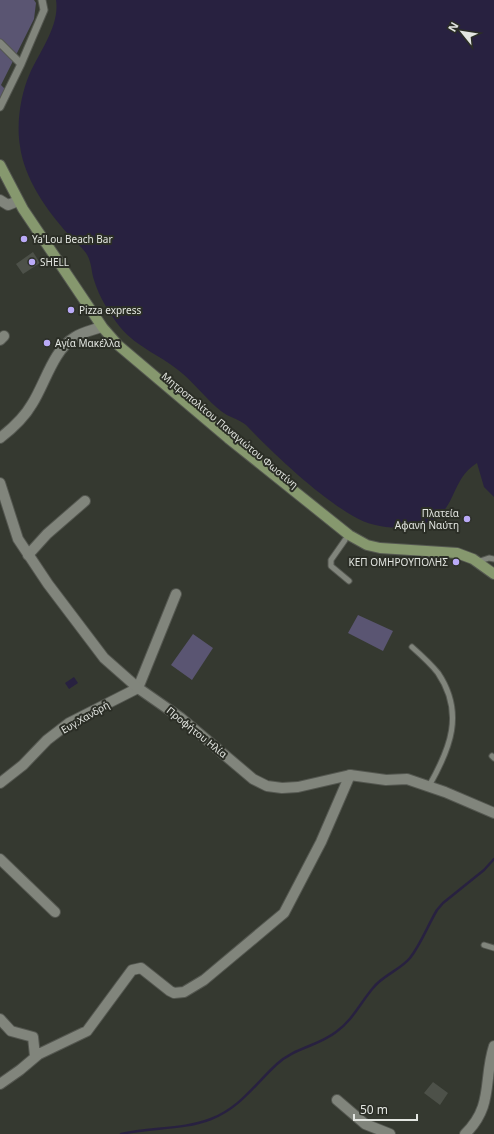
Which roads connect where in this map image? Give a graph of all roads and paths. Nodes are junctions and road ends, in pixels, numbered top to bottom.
1 (42, 0) edge
2 (1, 47) edge
3 (21, 64) junction
4 (0, 107) edge
5 (0, 165) edge
6 (0, 182) edge
7 (0, 200) edge
8 (15, 202) junction
9 (98, 328) junction
10 (0, 438) edge
11 (0, 483) edge
12 (85, 501) dead end
13 (345, 540) junction
14 (28, 555) junction
15 (494, 559) edge
16 (477, 562) junction
17 (494, 574) edge
18 (349, 581) dead end
19 (494, 582) edge
20 (176, 594) dead end
21 (412, 646) dead end
22 (138, 688) junction
23 (350, 775) junction
24 (0, 783) edge
25 (429, 786) junction
26 (494, 813) edge
27 (0, 859) edge
28 (55, 912) dead end
29 (484, 945) dead end
30 (494, 948) edge
31 (0, 1019) edge
32 (494, 1046) edge
33 (35, 1056) junction
34 (0, 1084) edge
35 (337, 1100) dead end
36 (390, 1134) edge
37 (464, 1134) edge

1 - 3 street
2 - 3 street
3 - 4 street
5 - 8 main road
6 - 8 main road
7 - 8 street
8 - 9 main road, Μητροπολίτου Παναγιώτου Φωστίνη
9 - 10 street
9 - 13 main road, Μητροπολίτου Παναγιώτου Φωστίνη
9 - 16 main road, Μητροπολίτου Παναγιώτου Φωστίνη
11 - 14 street, Προφήτου Ηλία
12 - 14 street
13 - 18 lane
13 - 19 main road, Μητροπολίτου Παναγιώτου Φωστίνη
14 - 22 street, Προφήτου Ηλία
15 - 16 lane
16 - 17 main road, Μητροπολίτου Παναγιώτου Φωστίνη
20 - 22 street
21 - 25 lane
22 - 23 street, Προφήτου Ηλία
22 - 24 street, Ευγ.Χανδρή
23 - 25 street, Προφήτου Ηλία
23 - 33 street
25 - 26 street, Προφήτου Ηλία
27 - 28 street
29 - 30 lane
31 - 33 street
32 - 37 street
33 - 34 street
35 - 36 street

